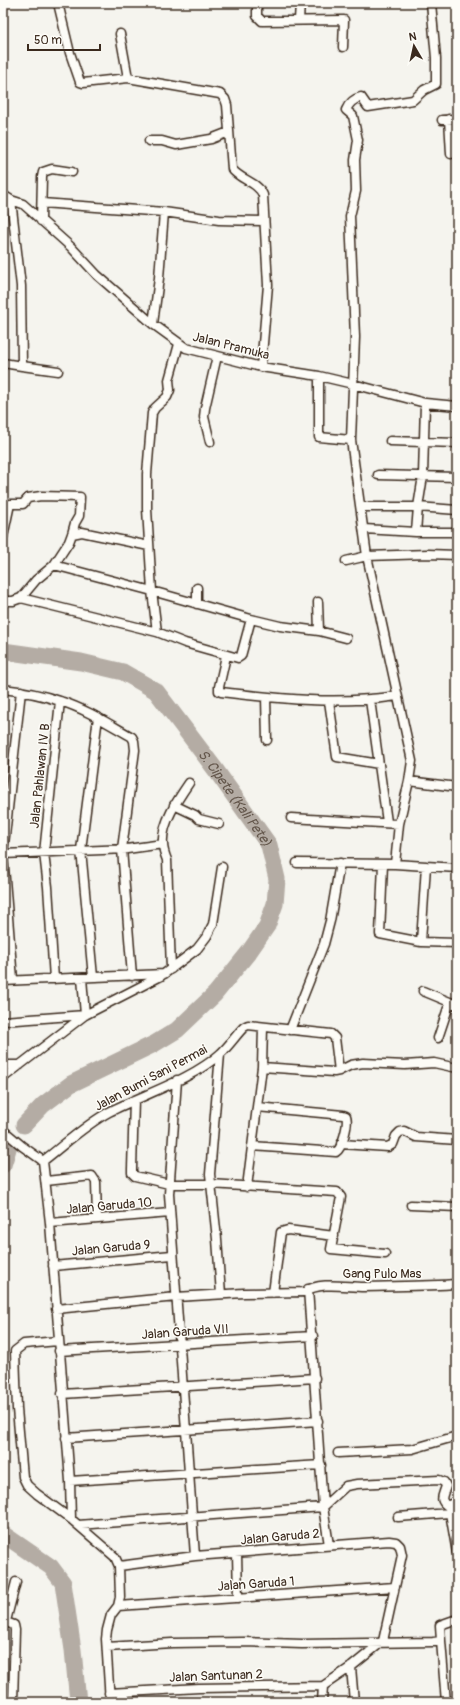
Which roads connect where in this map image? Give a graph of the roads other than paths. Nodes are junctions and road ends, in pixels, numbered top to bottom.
1 (58, 3) edge
2 (257, 3) edge
3 (300, 3) edge
4 (431, 3) edge
5 (299, 20) junction
6 (120, 34) dead end
7 (343, 47) dead end
8 (128, 78) junction
9 (449, 119) edge
10 (229, 132) junction
11 (149, 141) dead end
12 (451, 154) dead end
13 (72, 172) dead end
14 (3, 195) edge
15 (11, 200) junction
16 (42, 203) junction
17 (164, 212) junction
18 (41, 221) junction
19 (264, 221) junction
20 (153, 324) junction
21 (179, 344) junction
22 (217, 356) junction
23 (3, 363) edge
24 (22, 366) junction
25 (261, 367) junction
26 (58, 371) dead end
27 (319, 376) junction
28 (353, 384) junction
29 (425, 403) junction
30 (457, 406) edge
31 (351, 440) junction
32 (390, 441) dead end
33 (210, 442) dead end
34 (423, 442) junction
35 (457, 443) edge
36 (378, 475) dead end
37 (423, 476) junction
38 (457, 477) edge
39 (361, 507) junction
40 (418, 507) junction
41 (457, 510) edge
42 (364, 529) junction
43 (416, 532) junction
44 (452, 532) dead end
45 (72, 534) junction
46 (3, 536) edge
47 (149, 546) junction
48 (457, 555) edge
49 (367, 556) junction
50 (346, 561) dead end
51 (54, 565) junction
52 (197, 588) dead end
53 (152, 591) junction
54 (21, 598) junction
55 (3, 601) edge
56 (318, 602) dead end
57 (197, 604) junction
58 (251, 619) junction
59 (318, 631) junction
60 (157, 632) junction
61 (346, 638) dead end
62 (226, 656) junction
63 (3, 689) edge
64 (21, 691) junction
65 (397, 696) junction
66 (266, 697) junction
67 (370, 700) junction
68 (60, 701) junction
69 (329, 701) junction
70 (98, 717) junction
71 (267, 740) dead end
72 (379, 764) junction
73 (409, 781) junction
74 (189, 783) dead end
75 (457, 788) edge
76 (174, 805) junction
77 (291, 818) dead end
78 (387, 822) junction
79 (219, 824) dead end
80 (399, 824) junction
81 (163, 844) junction
82 (122, 848) junction
83 (81, 850) junction
84 (44, 853) junction
85 (3, 854) edge
86 (297, 863) dead end
87 (340, 863) junction
88 (383, 864) junction
89 (395, 864) junction
90 (426, 866) junction
91 (222, 867) dead end
92 (457, 868) edge
93 (421, 942) junction
94 (457, 943) edge
95 (171, 969) junction
96 (164, 974) junction
97 (132, 976) junction
98 (93, 977) junction
99 (82, 978) junction
100 (54, 979) junction
101 (13, 980) junction
102 (3, 981) edge
103 (423, 991) dead end
104 (453, 1003) edge
105 (85, 1015) junction
106 (3, 1021) edge
107 (263, 1027) junction
108 (290, 1030) junction
109 (438, 1038) dead end
110 (220, 1054) junction
111 (3, 1065) edge
112 (20, 1065) junction
113 (262, 1066) junction
114 (457, 1068) edge
115 (339, 1071) junction
116 (3, 1078) edge
117 (177, 1080) junction
118 (134, 1100) junction
119 (257, 1107) junction
120 (3, 1130) edge
121 (457, 1140) edge
122 (341, 1144) junction
123 (252, 1146) junction
124 (43, 1162) junction
125 (46, 1181) junction
126 (169, 1184) junction
127 (211, 1184) junction
128 (247, 1187) junction
129 (411, 1205) dead end
130 (457, 1207) edge
131 (170, 1213) junction
132 (97, 1219) junction
133 (50, 1223) junction
134 (334, 1236) junction
135 (385, 1254) dead end
136 (172, 1255) junction
137 (53, 1266) junction
138 (457, 1284) edge
139 (308, 1289) junction
140 (273, 1293) junction
141 (221, 1294) junction
142 (176, 1297) junction
143 (56, 1309) junction
144 (313, 1336) junction
145 (58, 1341) junction
146 (179, 1344) junction
147 (59, 1351) junction
148 (315, 1378) junction
149 (182, 1387) junction
150 (62, 1394) junction
151 (318, 1421) junction
152 (186, 1429) junction
153 (457, 1436) edge
154 (66, 1438) junction
155 (338, 1453) dead end
156 (321, 1465) junction
157 (188, 1473) junction
158 (70, 1481) junction
159 (457, 1502) edge
160 (323, 1507) junction
161 (449, 1510) junction
162 (192, 1516) junction
163 (398, 1517) dead end
164 (71, 1519) junction
165 (78, 1525) junction
166 (329, 1545) junction
167 (237, 1553) junction
168 (457, 1553) edge
169 (195, 1556) junction
170 (119, 1566) junction
171 (16, 1582) dead end
172 (395, 1587) junction
173 (238, 1598) junction
174 (118, 1606) junction
175 (457, 1619) edge
176 (4, 1621) edge
177 (384, 1641) junction
178 (441, 1641) junction
179 (107, 1647) junction
180 (351, 1667) junction
181 (323, 1686) junction
182 (109, 1693) junction
183 (13, 1702) edge
184 (110, 1702) edge
185 (322, 1702) edge
186 (354, 1702) edge
187 (446, 1702) edge

1 - 8 street
2 - 5 street
3 - 5 street
4 - 28 street
5 - 7 street
6 - 8 street
8 - 10 street
9 - 12 street
10 - 11 street
10 - 19 street
13 - 16 street
14 - 15 street, Jalan Pramuka
15 - 18 street, Jalan Pramuka
15 - 24 street
16 - 17 street
16 - 18 street
17 - 19 street
17 - 20 street
18 - 20 street, Jalan Pramuka
19 - 25 street
20 - 21 street, Jalan Pramuka
21 - 22 street, Jalan Pramuka
21 - 47 street
22 - 25 street, Jalan Pramuka
22 - 33 street
23 - 24 street
24 - 26 street
25 - 27 street, Jalan Pramuka
27 - 28 street, Jalan Pramuka
27 - 31 street
28 - 29 street, Jalan Pramuka
28 - 31 street
29 - 30 street, Jalan Pramuka
29 - 34 street
31 - 39 street
32 - 34 street
34 - 35 street
34 - 37 street
36 - 37 street
37 - 38 street
37 - 40 street
39 - 40 street
39 - 42 street
40 - 41 street
40 - 43 street
42 - 43 street
42 - 49 street
43 - 44 street
45 - 46 street
45 - 47 street
45 - 51 street
47 - 53 street
48 - 49 street
49 - 50 street
49 - 65 street
51 - 53 street
51 - 54 street
52 - 57 street
53 - 57 street
53 - 60 street
54 - 55 street
54 - 60 street
56 - 59 street
57 - 58 street
58 - 59 street
58 - 62 street
59 - 61 street
60 - 62 street
62 - 66 street
63 - 64 street
64 - 68 street
64 - 85 street
65 - 67 street
65 - 73 street
66 - 69 street
66 - 71 street
67 - 69 street
67 - 72 street
68 - 70 street
68 - 84 street, Jalan Pahlawan IV B
69 - 72 street
70 - 82 street
70 - 83 street
72 - 78 street
73 - 75 street
73 - 80 street
74 - 76 street
76 - 79 street
76 - 81 street
77 - 78 street
78 - 80 street
80 - 89 street
81 - 82 street
81 - 95 street
82 - 83 street
82 - 97 street
83 - 84 street
83 - 98 street
84 - 85 street
84 - 100 street, Jalan Pahlawan IV B
85 - 101 street
86 - 87 street
87 - 88 street
87 - 108 street
88 - 89 street
88 - 93 street
89 - 90 street
90 - 92 street
90 - 93 street
91 - 95 street
93 - 94 street
95 - 96 street
96 - 97 street
96 - 105 street
97 - 98 street
98 - 99 street
99 - 100 street
99 - 105 street
100 - 101 street
101 - 102 street
103 - 104 street
104 - 109 street
105 - 106 street
105 - 112 street
107 - 108 street, Jalan Bumi Sani Permai
107 - 110 street, Jalan Bumi Sani Permai
107 - 113 street
108 - 115 street, Jalan Bumi Sani Permai
110 - 117 street, Jalan Bumi Sani Permai
110 - 127 street
111 - 112 street
112 - 116 street
113 - 115 street
113 - 119 street
114 - 115 street
117 - 118 street, Jalan Bumi Sani Permai
117 - 126 street
118 - 124 street, Jalan Bumi Sani Permai
118 - 126 street
119 - 122 street
119 - 123 street
120 - 124 street
121 - 122 street
122 - 123 street
123 - 128 street
124 - 125 street
125 - 132 street
125 - 133 street
126 - 127 street
126 - 131 street
127 - 128 street
127 - 141 street
128 - 134 street
129 - 130 street
131 - 132 street, Jalan Garuda 10
131 - 136 street
132 - 133 street, Jalan Garuda 10
133 - 137 street
134 - 135 street
134 - 140 street
136 - 137 street, Jalan Garuda 9
136 - 142 street
137 - 143 street
138 - 139 street, Gang Pulo Mas
139 - 140 street, Gang Pulo Mas
139 - 144 street
140 - 141 street, Gang Pulo Mas
141 - 142 street, Gang Pulo Mas
142 - 143 street, Gang Pulo Mas
142 - 146 street
143 - 145 street
144 - 146 street, Jalan Garuda VII
144 - 148 street
145 - 147 street
145 - 164 street
146 - 147 street, Jalan Garuda VII
146 - 149 street
147 - 150 street
148 - 149 street
148 - 151 street
149 - 150 street
149 - 152 street
150 - 154 street
151 - 152 street
151 - 156 street
152 - 154 street
152 - 157 street
153 - 155 street
154 - 158 street
156 - 157 street
156 - 160 street
157 - 158 street
157 - 162 street
158 - 164 street
159 - 161 street
160 - 161 street
160 - 162 street
160 - 166 street
161 - 163 street
161 - 168 street
162 - 165 street
162 - 169 street
164 - 165 street
165 - 170 street
166 - 167 street, Jalan Garuda 2
166 - 172 street, Jalan Garuda 2
167 - 169 street, Jalan Garuda 2
167 - 173 street
169 - 170 street, Jalan Garuda 2
170 - 174 street
171 - 176 street
172 - 173 street, Jalan Garuda 1
172 - 177 street
173 - 174 street, Jalan Garuda 1
174 - 179 street
175 - 178 street
176 - 183 street
177 - 178 street
177 - 179 street
177 - 180 street
178 - 187 street
179 - 182 street
180 - 181 street
180 - 186 street
181 - 182 street, Jalan Santunan 2
181 - 185 street
182 - 184 street

